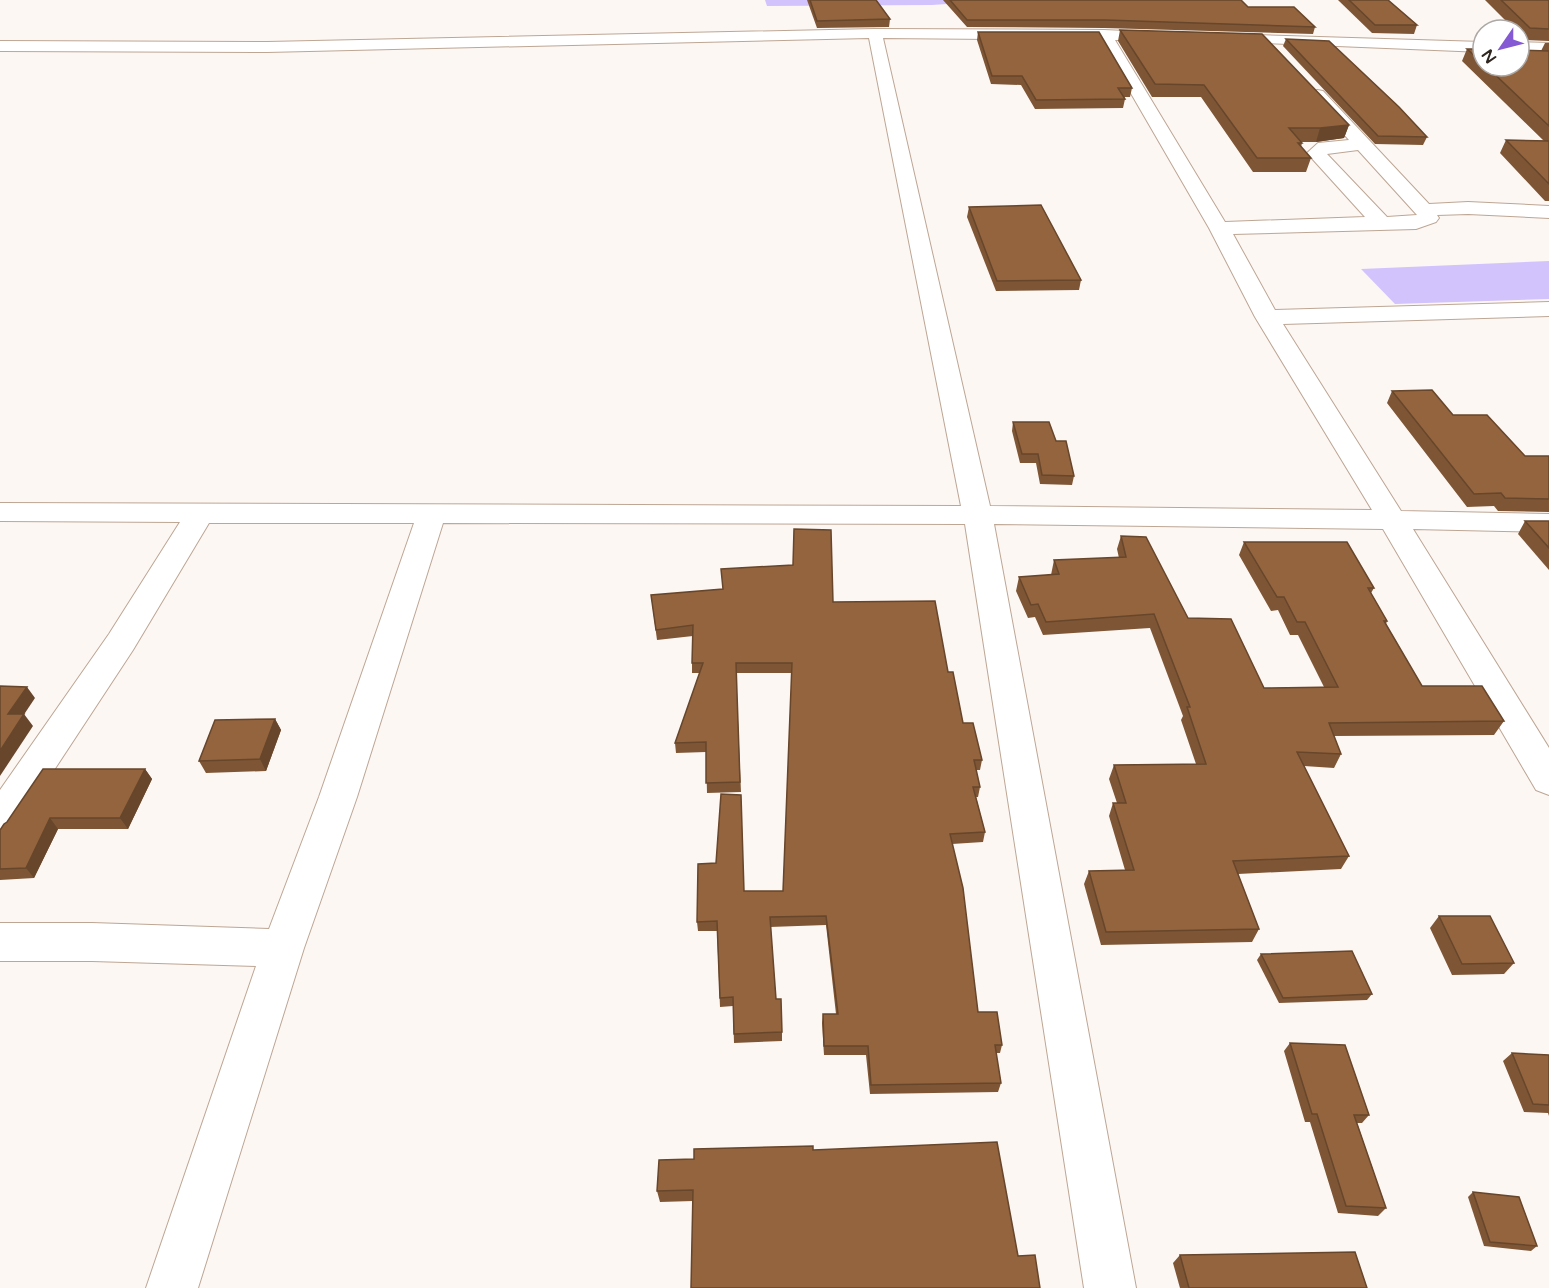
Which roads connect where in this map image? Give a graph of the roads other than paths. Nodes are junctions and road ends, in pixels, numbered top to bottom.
1 (875, 33) junction
2 (1104, 34) junction
3 (1173, 37) edge
4 (1208, 38) edge
5 (1265, 39) junction
6 (0, 46) edge
7 (1471, 46) edge
8 (1531, 48) edge
9 (1549, 48) edge
10 (1281, 57) edge
11 (1306, 83) edge
12 (1363, 144) junction
13 (1424, 210) junction
14 (1549, 212) edge
15 (1381, 223) junction
16 (1219, 228) junction
17 (1549, 309) edge
18 (1267, 317) junction
19 (0, 512) edge
20 (200, 514) junction
21 (431, 514) junction
22 (978, 517) junction
23 (1392, 519) junction
24 (1549, 523) edge
25 (1549, 780) edge
26 (0, 819) edge
27 (0, 942) edge
28 (283, 948) junction
29 (172, 1288) edge
30 (1110, 1288) edge

1 - 2 street
1 - 6 street
1 - 22 street
2 - 3 street
2 - 16 street
4 - 5 street
5 - 7 street
5 - 10 street
8 - 9 street
11 - 12 street
12 - 13 street
12 - 15 street
13 - 14 street
13 - 15 street
15 - 16 street
16 - 18 street
17 - 18 street
18 - 23 street
19 - 20 street
20 - 21 street
20 - 26 street
21 - 22 street
21 - 28 street
22 - 23 street
22 - 30 street
23 - 24 street
23 - 25 street
27 - 28 street
28 - 29 street

